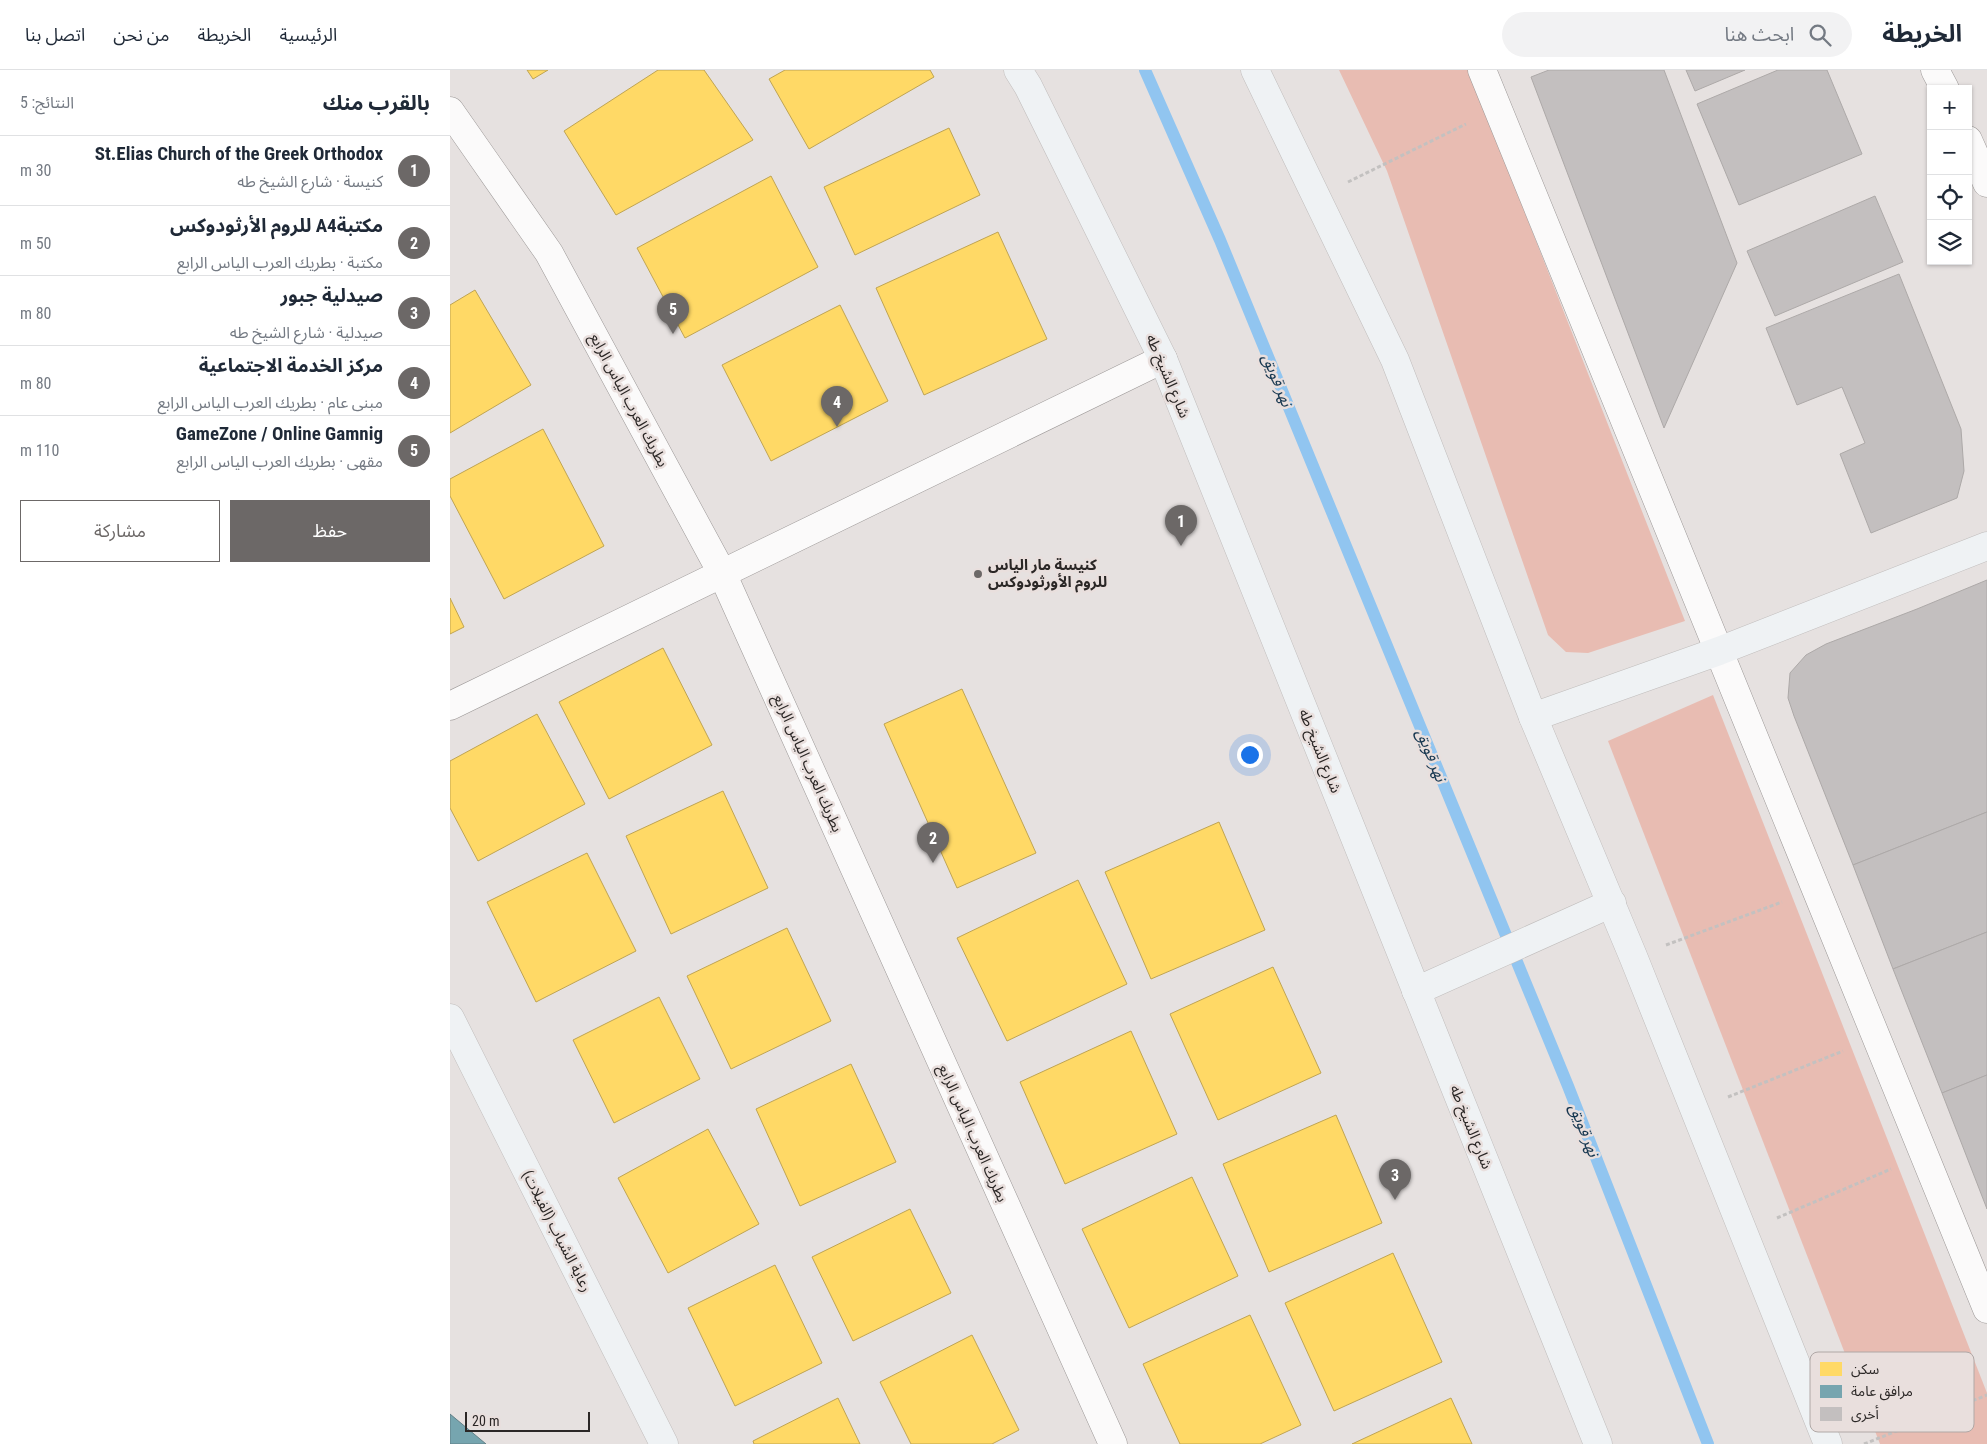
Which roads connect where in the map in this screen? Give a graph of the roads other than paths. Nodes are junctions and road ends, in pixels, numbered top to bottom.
1 (1255, 70) edge
2 (1482, 70) edge
3 (1935, 70) edge
4 (1023, 75) edge
5 (1943, 85) edge
6 (450, 111) edge
7 (1972, 149) edge
8 (1987, 182) edge
9 (1163, 359) junction
10 (1987, 546) edge
11 (722, 573) junction
12 (1719, 651) junction
13 (450, 706) edge
14 (1532, 718) junction
15 (1612, 903) junction
16 (1416, 990) junction
17 (450, 1018) edge
18 (1987, 1309) edge
19 (1810, 1399) edge
20 (1823, 1432) edge
21 (664, 1444) edge
22 (1113, 1444) edge
23 (1598, 1444) edge
24 (1828, 1444) edge

1 - 14 main road
2 - 12 street
3 - 5 street
4 - 9 main road, شارع الشيخ طه
6 - 11 street, بطريك العرب الياس الرابع
7 - 8 street
9 - 11 street
9 - 16 main road, شارع الشيخ طه
10 - 12 main road
11 - 13 street
11 - 22 street, بطريك العرب الياس الرابع
12 - 14 main road
12 - 18 street
14 - 15 main road
15 - 16 main road
15 - 19 main road
16 - 23 main road, شارع الشيخ طه
17 - 21 main road, رعاية الشباب (الفيلات)
20 - 24 main road

